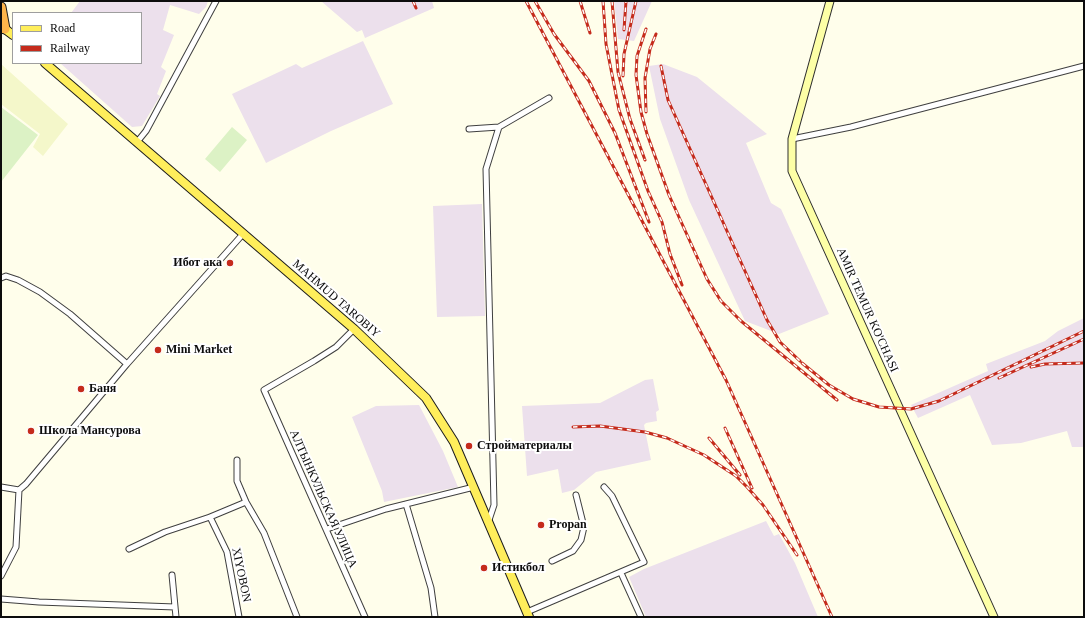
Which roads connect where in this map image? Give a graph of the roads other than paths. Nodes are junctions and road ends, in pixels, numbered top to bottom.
1 (216, 1) edge
2 (830, 1) edge
3 (1, 7) edge
4 (2, 27) edge
5 (12, 35) edge
6 (46, 64) edge
7 (1084, 66) edge
8 (550, 98) dead end
9 (498, 126) junction
10 (469, 129) dead end
11 (792, 139) junction
12 (137, 142) junction
13 (243, 234) junction
14 (1, 278) edge
15 (354, 329) junction
16 (128, 364) junction
17 (237, 460) dead end
18 (1, 487) edge
19 (474, 487) junction
20 (604, 487) dead end
21 (19, 490) junction
22 (576, 495) dead end
23 (246, 502) junction
24 (406, 504) junction
25 (210, 517) junction
26 (489, 520) junction
27 (327, 529) junction
28 (129, 549) dead end
29 (552, 561) dead end
30 (621, 573) junction
31 (172, 575) dead end
32 (1, 576) edge
33 (1, 598) edge
34 (175, 607) junction
35 (528, 614) edge
36 (176, 617) edge
37 (239, 617) edge
38 (297, 617) edge
39 (365, 617) edge
40 (435, 617) edge
41 (641, 617) edge
42 (994, 617) edge

1 - 12 street
2 - 11 street, AMIR TEMUR KO'CHASI
3 - 4 highway
4 - 5 main road
6 - 12 main road, MAHMUD TAROBIY
7 - 11 street
8 - 9 street
9 - 10 street
9 - 26 street
11 - 42 street, AMIR TEMUR KO'CHASI
12 - 13 main road, MAHMUD TAROBIY
13 - 15 main road, MAHMUD TAROBIY
13 - 16 street
14 - 16 street
15 - 19 main road, MAHMUD TAROBIY
15 - 27 street, АЛТЫНКУЛЬСКАЯ УЛИЦА
16 - 21 street
17 - 23 street
18 - 21 street
19 - 24 street
19 - 26 main road, MAHMUD TAROBIY
20 - 30 street
21 - 32 street
22 - 29 street
23 - 25 street
23 - 38 street
24 - 27 street
24 - 40 street
25 - 28 street
25 - 37 street, XIYOBON
26 - 35 main road, MAHMUD TAROBIY
27 - 39 street, АЛТЫНКУЛЬСКАЯ УЛИЦА
30 - 35 street
30 - 41 street
31 - 34 street
33 - 34 street
34 - 36 street

